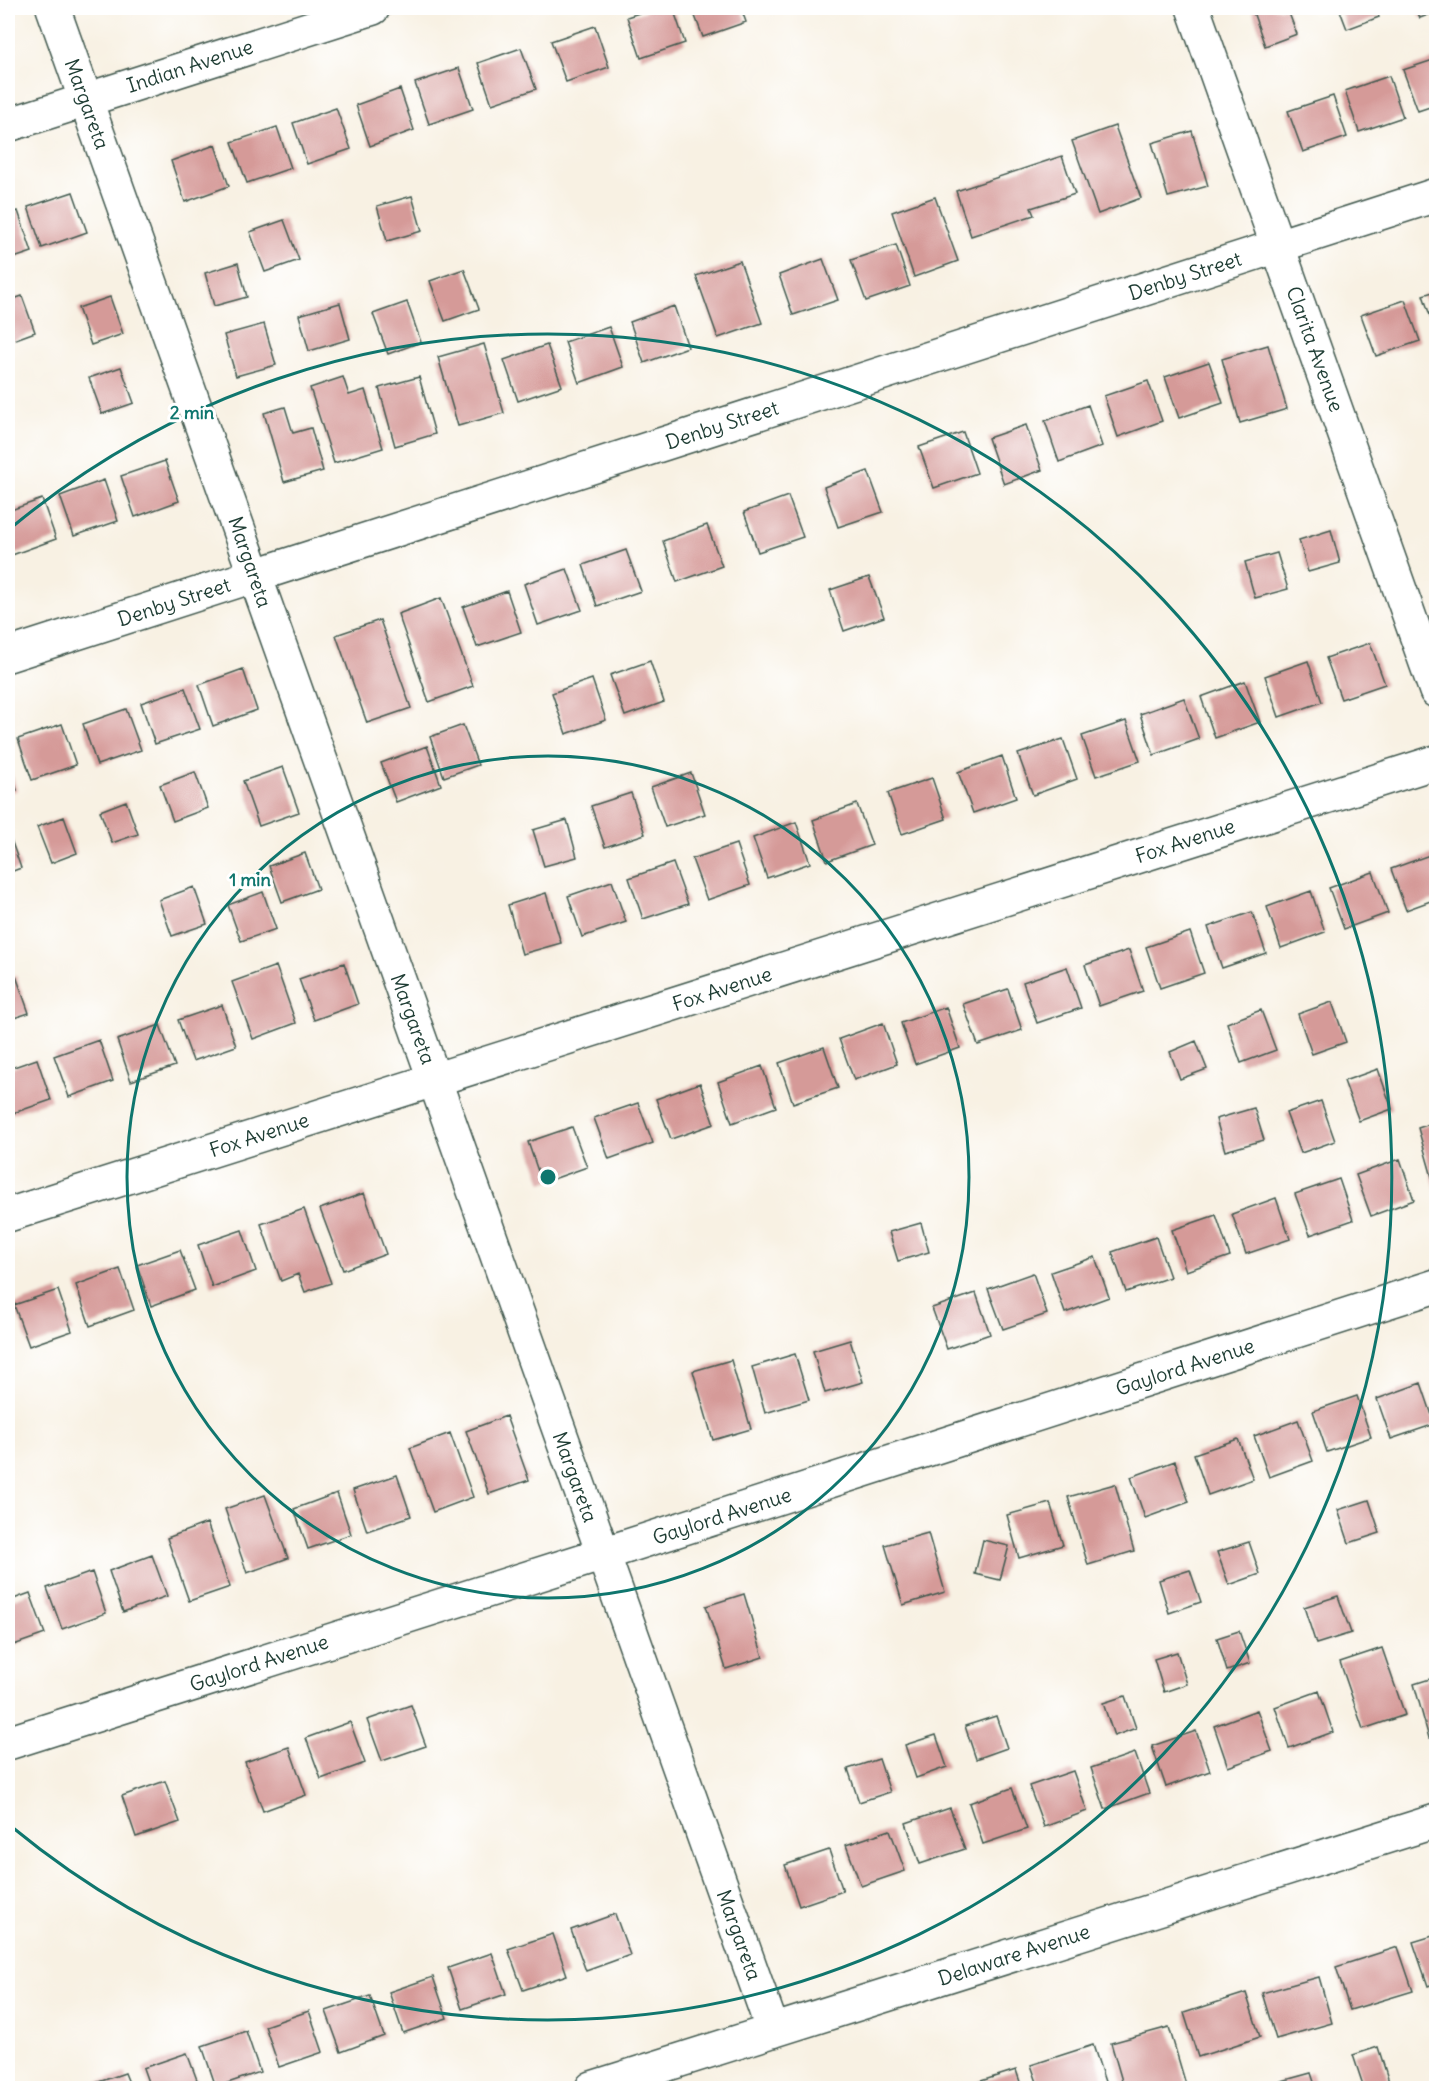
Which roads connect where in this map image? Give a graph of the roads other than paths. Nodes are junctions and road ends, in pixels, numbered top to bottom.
1 (52, 8) edge
2 (373, 8) edge
3 (1193, 8) edge
4 (86, 100) junction
5 (8, 125) edge
6 (1437, 195) edge
7 (1278, 246) junction
8 (254, 576) junction
9 (8, 655) edge
10 (1437, 691) edge
11 (1437, 762) edge
12 (434, 1080) junction
13 (8, 1215) edge
14 (1437, 1286) edge
15 (603, 1554) junction
16 (8, 1743) edge
17 (1437, 1821) edge
18 (773, 2031) junction
19 (592, 2088) edge

1 - 4 street, Margareta
2 - 4 street, Indian Avenue
3 - 7 street, Clarita Avenue
4 - 5 street, Indian Avenue
4 - 8 street, Margareta
6 - 7 street, Denby Street
7 - 8 street, Denby Street
7 - 10 street, Clarita Avenue
8 - 9 street, Denby Street
8 - 12 street, Margareta
11 - 12 street, Fox Avenue
12 - 13 street, Fox Avenue
12 - 15 street, Margareta
14 - 15 street, Gaylord Avenue
15 - 16 street, Gaylord Avenue
15 - 18 street, Margareta
17 - 18 street, Delaware Avenue
18 - 19 street, Delaware Avenue

